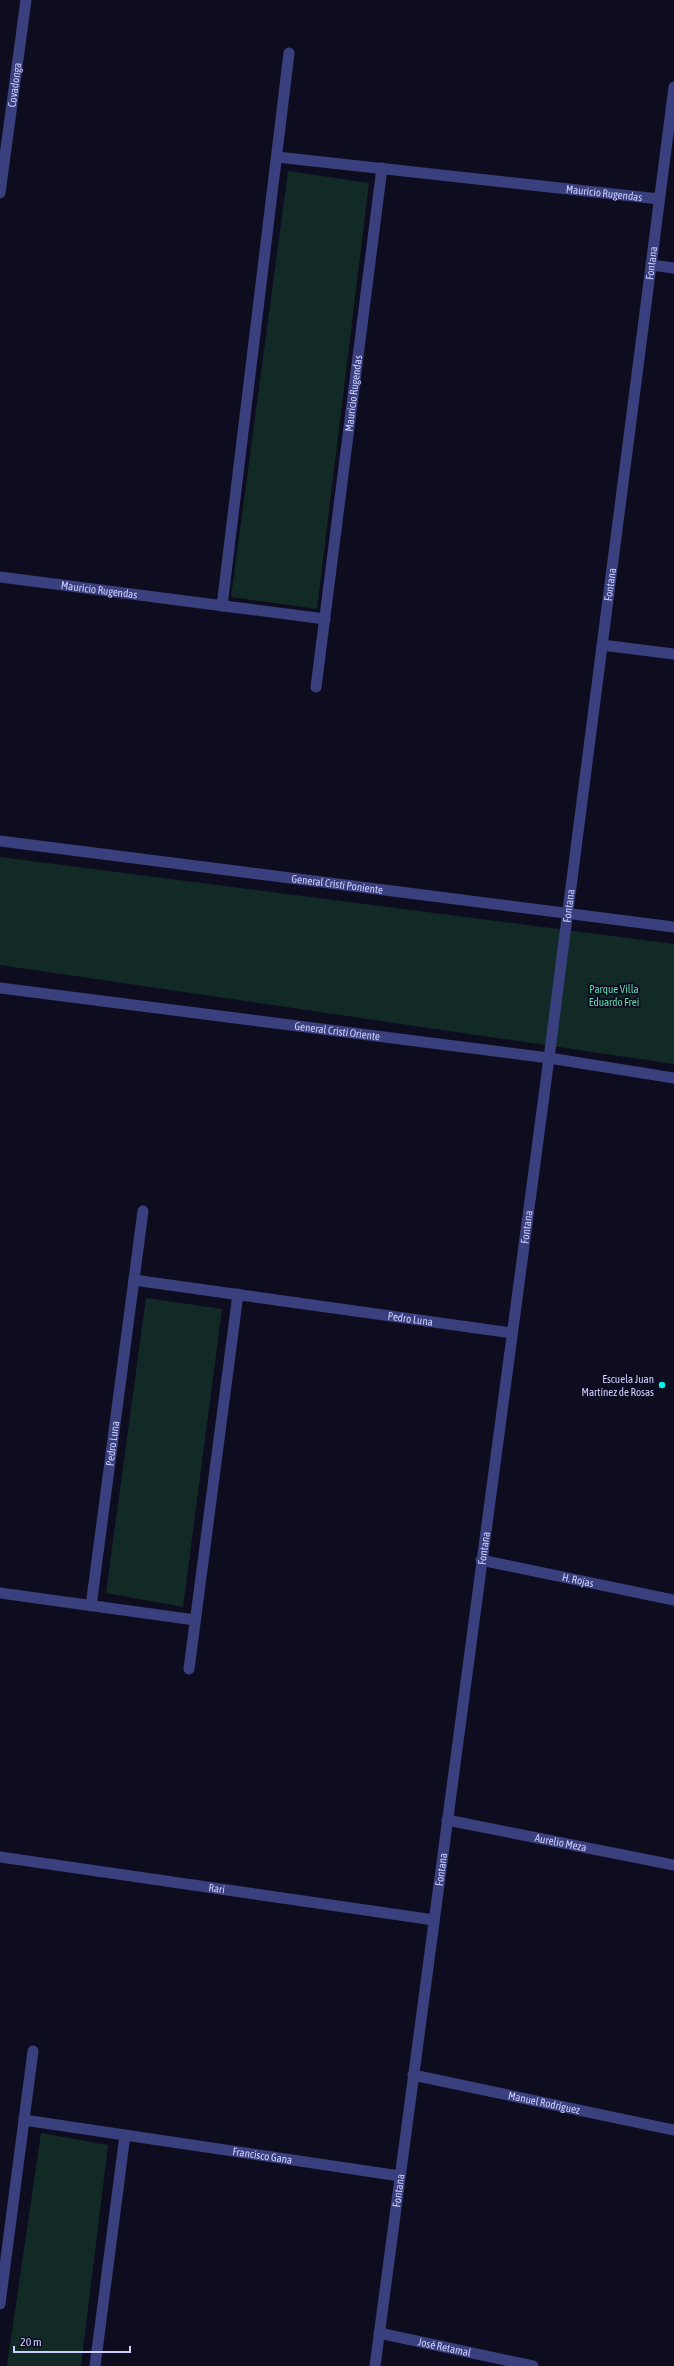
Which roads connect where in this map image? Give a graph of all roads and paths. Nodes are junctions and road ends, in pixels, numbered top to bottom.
1 (26, 0) edge
2 (289, 53) dead end
3 (674, 87) edge
4 (277, 156) junction
5 (382, 168) junction
6 (0, 193) edge
7 (660, 199) junction
8 (651, 265) junction
9 (674, 268) edge
10 (0, 577) edge
11 (222, 606) junction
12 (325, 619) junction
13 (602, 645) junction
14 (674, 654) edge
15 (316, 687) dead end
16 (0, 841) edge
17 (566, 914) junction
18 (674, 927) edge
19 (0, 988) edge
20 (549, 1058) junction
21 (674, 1078) edge
22 (143, 1211) dead end
23 (134, 1280) junction
24 (238, 1294) junction
25 (512, 1333) junction
26 (482, 1560) junction
27 (0, 1593) edge
28 (674, 1600) edge
29 (91, 1606) junction
30 (195, 1620) junction
31 (189, 1669) dead end
32 (447, 1820) junction
33 (0, 1857) edge
34 (674, 1865) edge
35 (434, 1920) junction
36 (33, 2051) dead end
37 (413, 2075) junction
38 (24, 2120) junction
39 (674, 2130) edge
40 (125, 2135) junction
41 (400, 2176) junction
42 (0, 2304) edge
43 (380, 2333) junction
44 (95, 2366) edge
45 (375, 2366) edge
46 (533, 2366) edge

1 - 6 street, Covadonga
2 - 4 street
3 - 7 street, Fontana
4 - 5 street, Mauricio Rugendas
4 - 11 street
5 - 7 street, Mauricio Rugendas
5 - 12 street, Mauricio Rugendas
7 - 8 street, Fontana
8 - 9 street
8 - 13 street, Fontana
10 - 11 street, Mauricio Rugendas
11 - 12 street, Mauricio Rugendas
12 - 15 street, Mauricio Rugendas
13 - 14 street
13 - 17 street, Fontana
16 - 17 street, General Cristi Poniente
17 - 18 street, General Cristi Poniente
17 - 20 street, Fontana
19 - 20 street, General Cristi Oriente
20 - 21 street, General Cristi Oriente
20 - 25 street, Fontana
22 - 23 street, Pedro Luna
23 - 24 street, Pedro Luna
23 - 29 street, Pedro Luna
24 - 25 street, Pedro Luna
24 - 30 street
25 - 26 street, Fontana
26 - 28 street, H. Rojas
26 - 32 street, Fontana
27 - 29 street
29 - 30 street
30 - 31 street
32 - 34 street, Aurelio Meza
32 - 35 street, Fontana
33 - 35 street, Rari
35 - 37 street, Fontana
36 - 38 street
37 - 39 street, Manuel Rodríguez
37 - 41 street, Fontana
38 - 40 street, Francisco Gana
38 - 42 street
40 - 41 street, Francisco Gana
40 - 44 street
41 - 43 street, Fontana
43 - 45 street, Fontana
43 - 46 street, José Retamal

